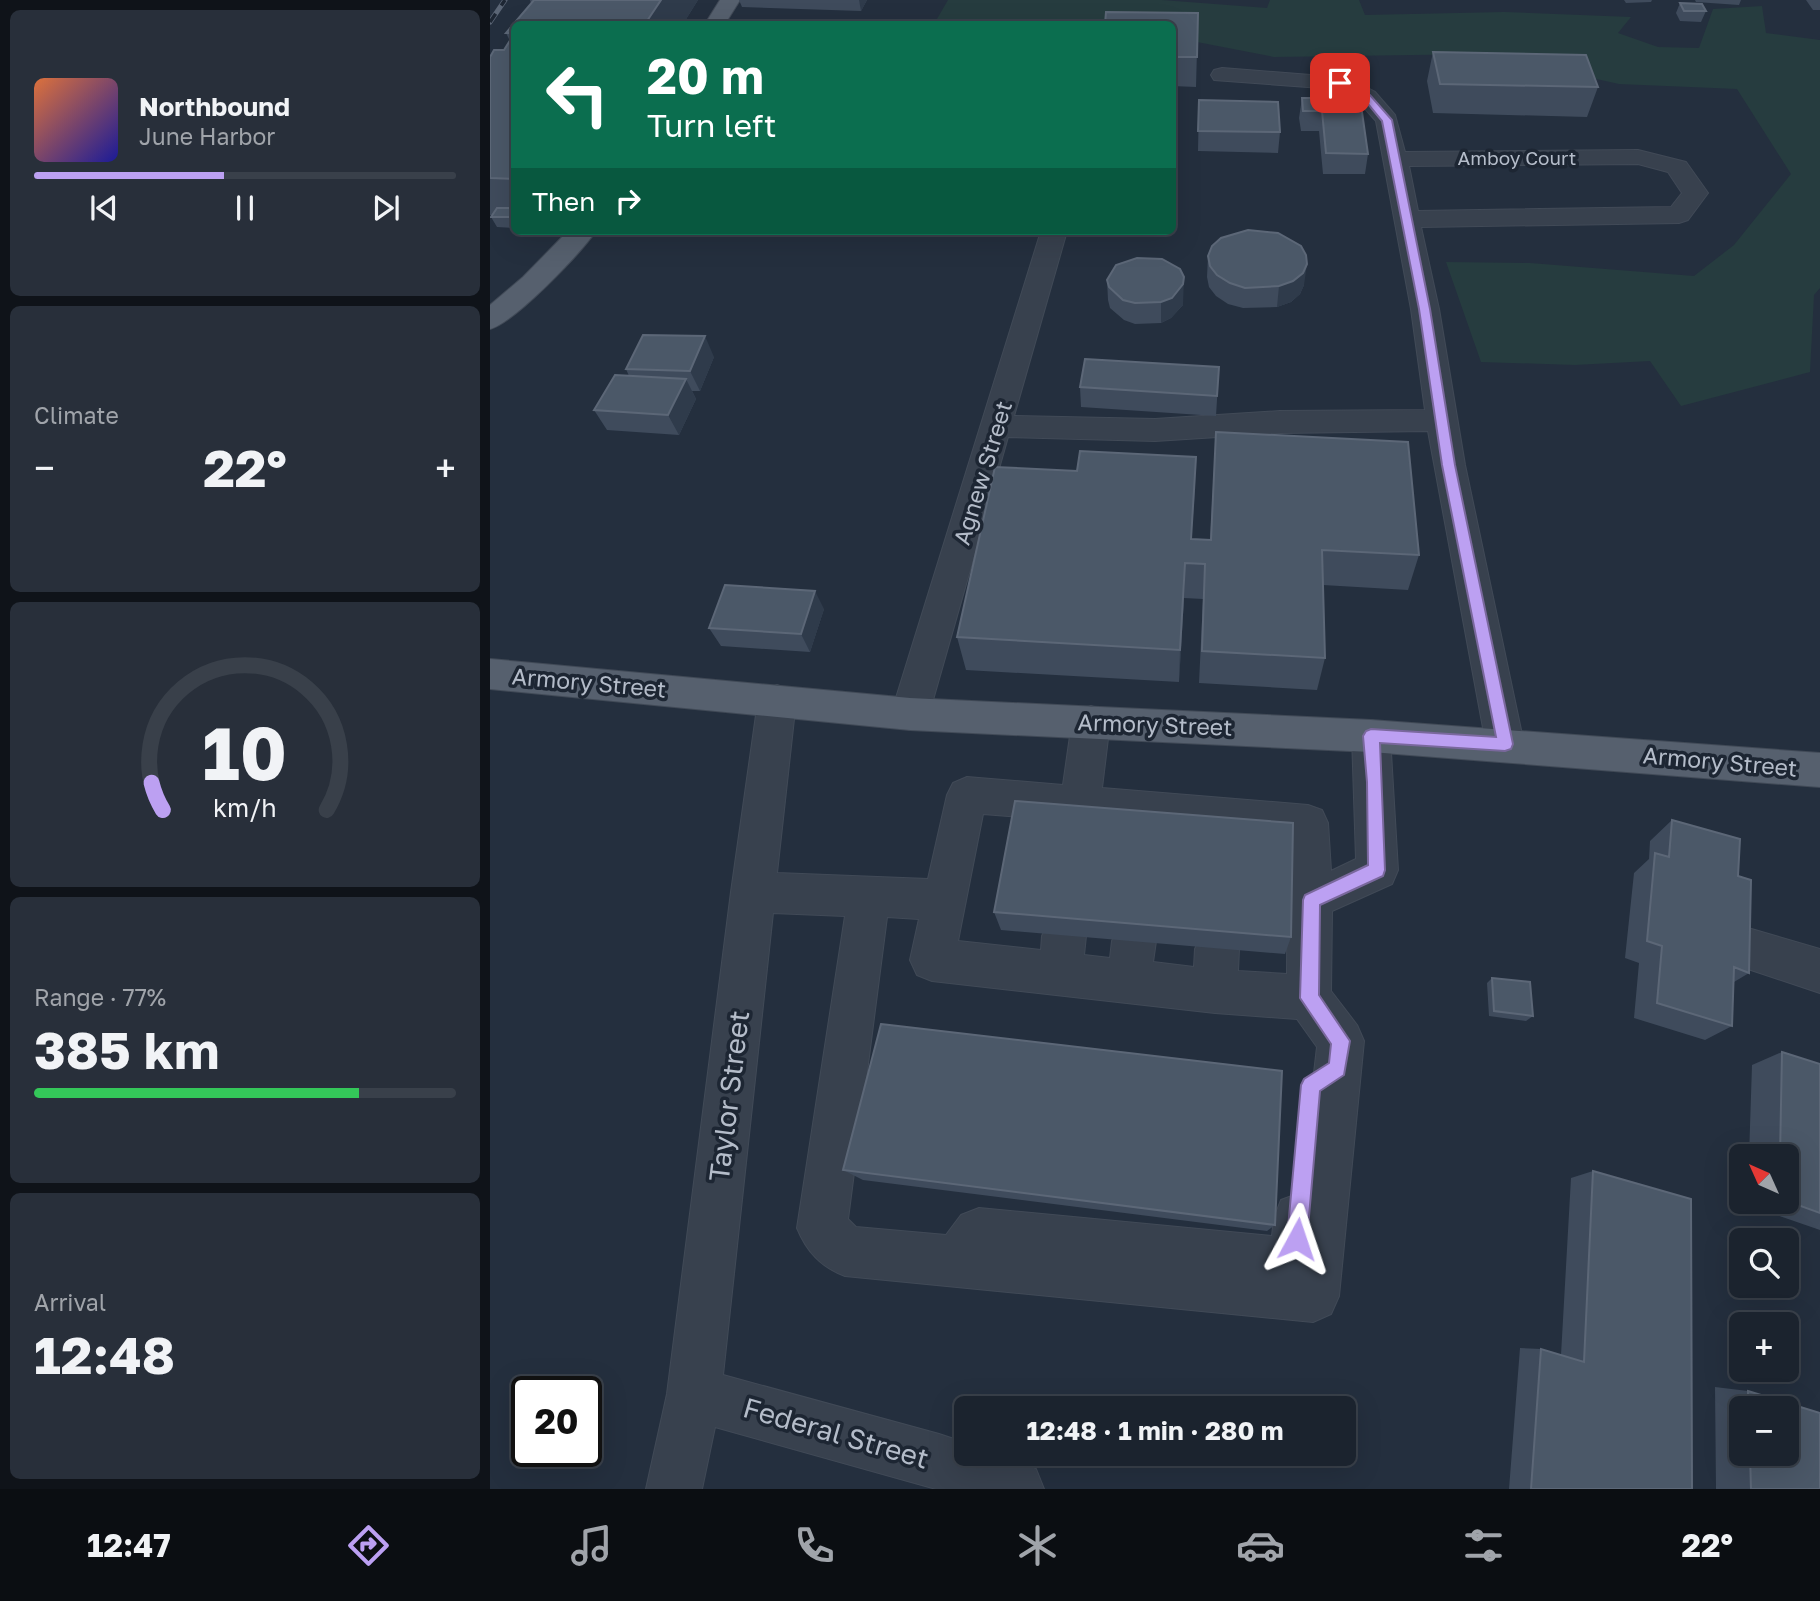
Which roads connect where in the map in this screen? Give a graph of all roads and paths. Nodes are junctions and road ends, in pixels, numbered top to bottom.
1 (730, 0) edge
2 (717, 21) edge
3 (1222, 75) dead end
4 (1396, 159) junction
5 (1598, 186) junction
6 (1408, 219) junction
7 (579, 235) edge
8 (1053, 235) edge
9 (490, 320) edge
10 (1442, 420) junction
11 (998, 426) junction
12 (490, 674) edge
13 (777, 701) junction
14 (910, 714) junction
15 (1091, 722) junction
16 (1371, 736) junction
17 (1505, 744) junction
18 (1820, 770) edge
19 (1079, 816) junction
20 (752, 892) junction
21 (869, 898) junction
22 (944, 900) junction
23 (1311, 900) junction
24 (1217, 949) edge
25 (1748, 949) edge
26 (1820, 971) edge
27 (1215, 991) junction
28 (1310, 998) junction
29 (694, 1394) junction
30 (674, 1489) edge
31 (1016, 1489) edge

1 - 2 main road
3 - 4 street
4 - 5 street, Amboy Court
4 - 6 street
5 - 5 street, Amboy Court
5 - 6 street
6 - 10 street
7 - 9 main road
8 - 11 street, Agnew Street
10 - 11 street
10 - 17 street
11 - 14 street, Agnew Street
12 - 13 main road, Armory Street
13 - 14 main road, Armory Street
13 - 20 street, Taylor Street
14 - 15 main road, Armory Street
15 - 16 main road, Armory Street
15 - 19 street
16 - 17 main road, Armory Street
16 - 23 street
17 - 18 main road, Armory Street
19 - 22 street
19 - 23 street
20 - 21 street
20 - 29 street, Taylor Street
21 - 22 street
21 - 28 street
22 - 27 street
23 - 28 street
24 - 27 street
25 - 26 street
27 - 28 street
29 - 30 street, Taylor Street
29 - 31 street, Federal Street

